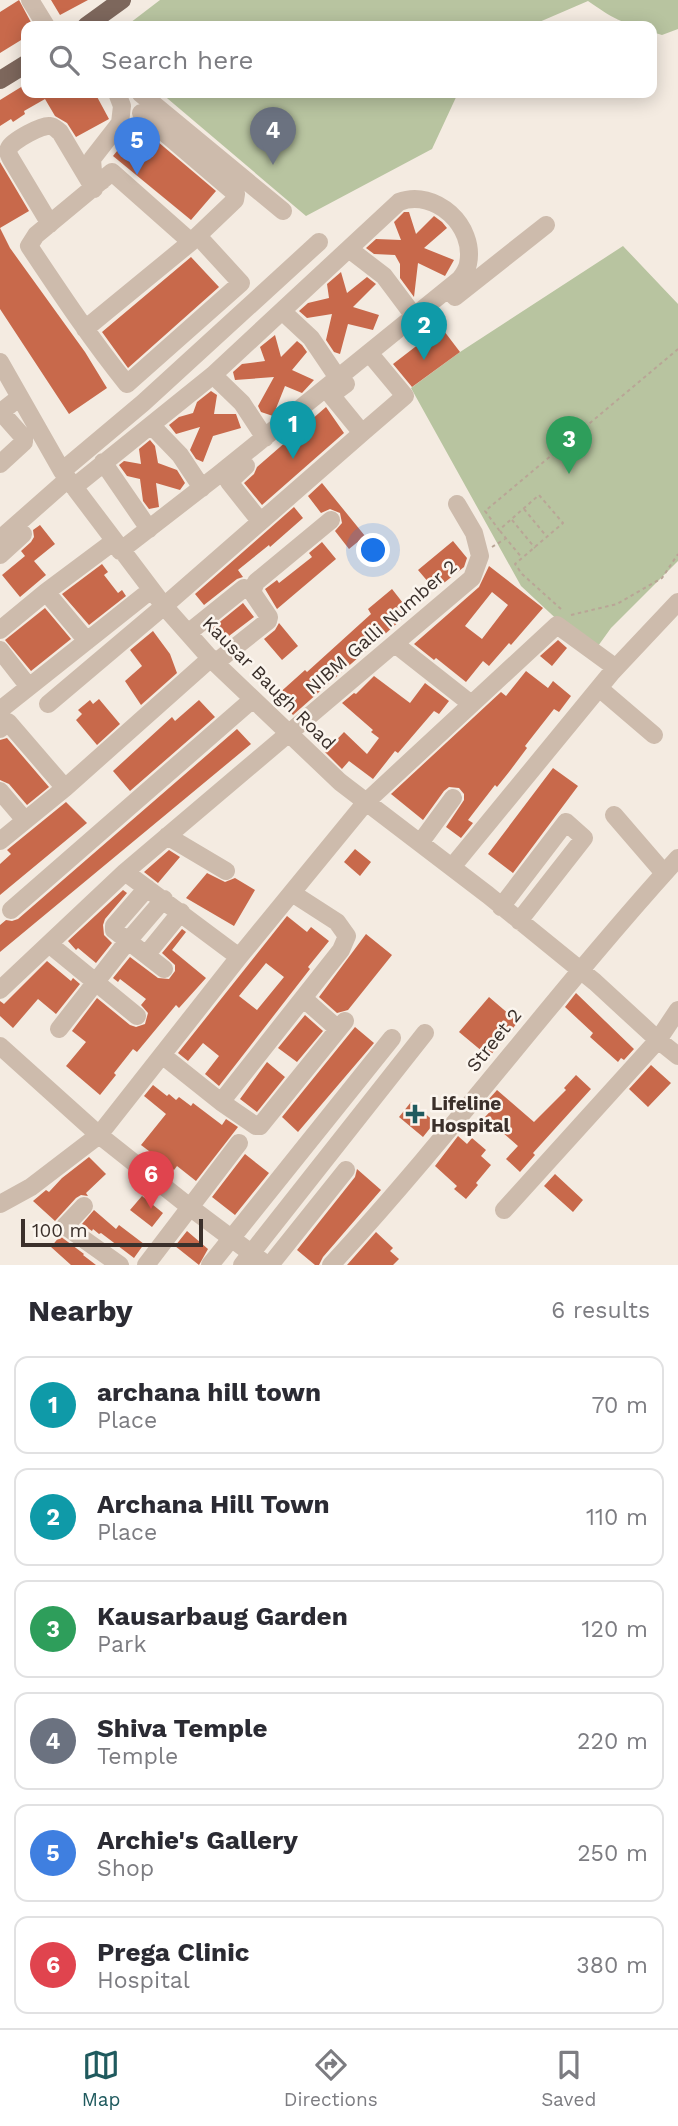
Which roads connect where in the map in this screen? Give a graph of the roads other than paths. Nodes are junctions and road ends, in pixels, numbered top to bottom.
1 (30, 0) edge
2 (122, 0) edge
3 (43, 21) edge
4 (93, 21) edge
5 (21, 67) edge
6 (0, 80) edge
7 (119, 98) edge
8 (123, 98) edge
9 (146, 98) edge
10 (141, 113) junction
11 (103, 181) junction
12 (283, 211) dead end
13 (50, 224) junction
14 (546, 225) dead end
15 (195, 239) junction
16 (319, 242) dead end
17 (349, 249) junction
18 (282, 311) junction
19 (414, 316) junction
20 (85, 329) junction
21 (375, 360) junction
22 (0, 362) edge
23 (213, 375) junction
24 (334, 387) junction
25 (20, 397) junction
26 (1, 412) edge
27 (152, 426) junction
28 (362, 433) junction
29 (264, 438) junction
30 (103, 462) junction
31 (0, 464) edge
32 (68, 479) junction
33 (202, 488) junction
34 (457, 504) dead end
35 (38, 520) dead end
36 (331, 520) dead end
37 (260, 521) junction
38 (149, 529) junction
39 (117, 546) junction
40 (1, 548) edge
41 (244, 588) dead end
42 (151, 590) junction
43 (46, 592) junction
44 (678, 602) edge
45 (164, 606) junction
46 (0, 630) edge
47 (188, 633) junction
48 (87, 641) junction
49 (395, 644) junction
50 (0, 650) edge
51 (213, 660) junction
52 (616, 668) junction
53 (29, 687) junction
54 (599, 688) junction
55 (253, 699) junction
56 (470, 703) junction
57 (48, 704) dead end
58 (0, 710) edge
59 (0, 729) edge
60 (290, 734) junction
61 (654, 735) dead end
62 (65, 788) junction
63 (0, 791) edge
64 (453, 799) dead end
65 (366, 803) junction
66 (614, 815) dead end
67 (24, 820) junction
68 (167, 836) junction
69 (0, 841) edge
70 (420, 844) junction
71 (678, 858) edge
72 (452, 867) junction
73 (226, 871) dead end
74 (125, 872) junction
75 (664, 873) junction
76 (147, 888) junction
77 (292, 893) junction
78 (164, 899) junction
79 (501, 907) junction
80 (11, 910) dead end
81 (181, 912) junction
82 (519, 921) junction
83 (127, 942) junction
84 (49, 944) junction
85 (146, 955) junction
86 (239, 957) junction
87 (164, 969) dead end
88 (579, 970) junction
89 (95, 982) junction
90 (0, 990) edge
91 (303, 998) junction
92 (678, 1010) edge
93 (137, 1016) dead end
94 (59, 1029) dead end
95 (425, 1033) dead end
96 (393, 1038) dead end
97 (658, 1040) junction
98 (0, 1046) edge
99 (162, 1055) junction
100 (678, 1056) edge
101 (221, 1102) junction
102 (99, 1135) junction
103 (239, 1143) dead end
104 (346, 1170) dead end
105 (0, 1204) edge
106 (84, 1206) dead end
107 (191, 1208) junction
108 (504, 1210) dead end
109 (230, 1238) junction
110 (246, 1259) edge
111 (120, 1265) edge
112 (146, 1265) edge
113 (210, 1265) edge
114 (268, 1265) edge
115 (331, 1265) edge

1 - 3 street
2 - 4 main road
5 - 6 main road
7 - 11 street
8 - 10 street
9 - 12 street
10 - 11 street
10 - 15 street
11 - 13 street
11 - 13 street
11 - 15 street
13 - 20 street
14 - 21 street
15 - 20 street
15 - 20 street
16 - 32 street
17 - 18 street
17 - 19 street
17 - 19 street
18 - 23 street
18 - 24 street
19 - 24 street
21 - 24 street
21 - 28 street
22 - 25 street, Kausar Baugh Road
23 - 27 street
23 - 29 street
24 - 28 street
24 - 29 street
24 - 37 street
25 - 26 street
25 - 32 street, Kausar Baugh Road
26 - 31 street
27 - 30 street
27 - 33 street
28 - 37 street
29 - 33 street
30 - 32 street
30 - 38 street
32 - 39 street, Kausar Baugh Road
32 - 40 street
33 - 38 street
34 - 49 street, NIBM Galli Number 2
35 - 40 street
36 - 51 street
37 - 45 street
38 - 39 street
39 - 42 street, Kausar Baugh Road
39 - 43 street
41 - 47 street
42 - 45 street, Kausar Baugh Road
42 - 48 street
43 - 46 street
43 - 48 street
44 - 52 street
45 - 47 street, Kausar Baugh Road
45 - 57 street
47 - 51 street, Kausar Baugh Road
48 - 53 street
49 - 56 street
49 - 60 street, NIBM Galli Number 2
50 - 53 street
51 - 55 street, Kausar Baugh Road
51 - 62 street
52 - 54 street
52 - 56 street
53 - 58 street
54 - 61 street
54 - 72 street
55 - 60 street, Kausar Baugh Road
55 - 80 street
56 - 65 street
59 - 62 street
60 - 65 street, Kausar Baugh Road
60 - 68 street, NIBM Galli Number 2
62 - 67 street
63 - 67 street
64 - 70 street
65 - 70 street, Kausar Baugh Road
65 - 77 street
66 - 75 street
67 - 69 street
68 - 73 street
68 - 74 street, NIBM Galli Number 2
70 - 72 street, Kausar Baugh Road
71 - 75 street, Street 2
72 - 79 street, Kausar Baugh Road
74 - 76 street
74 - 84 street, NIBM Galli Number 2
75 - 88 street, Street 2
76 - 78 street
76 - 83 street
77 - 86 street
77 - 91 street
78 - 81 street
78 - 83 street
79 - 82 street, Kausar Baugh Road
79 - 82 street
81 - 85 street
81 - 86 street
82 - 88 street, Kausar Baugh Road
83 - 85 street
83 - 89 street
84 - 89 street
84 - 90 street, NIBM Galli Number 2
85 - 87 street
86 - 99 street
88 - 97 street, Kausar Baugh Road
88 - 115 street, Street 2
89 - 93 street
89 - 94 street
91 - 101 street
91 - 101 street
92 - 97 street
95 - 110 street
96 - 109 street
97 - 100 street, Kausar Baugh Road
97 - 108 street
98 - 102 street
99 - 101 street
99 - 102 street
102 - 105 street
102 - 107 street
103 - 107 street
104 - 114 street
106 - 111 street
107 - 109 street
107 - 112 street
109 - 110 street
109 - 113 street
110 - 114 street

